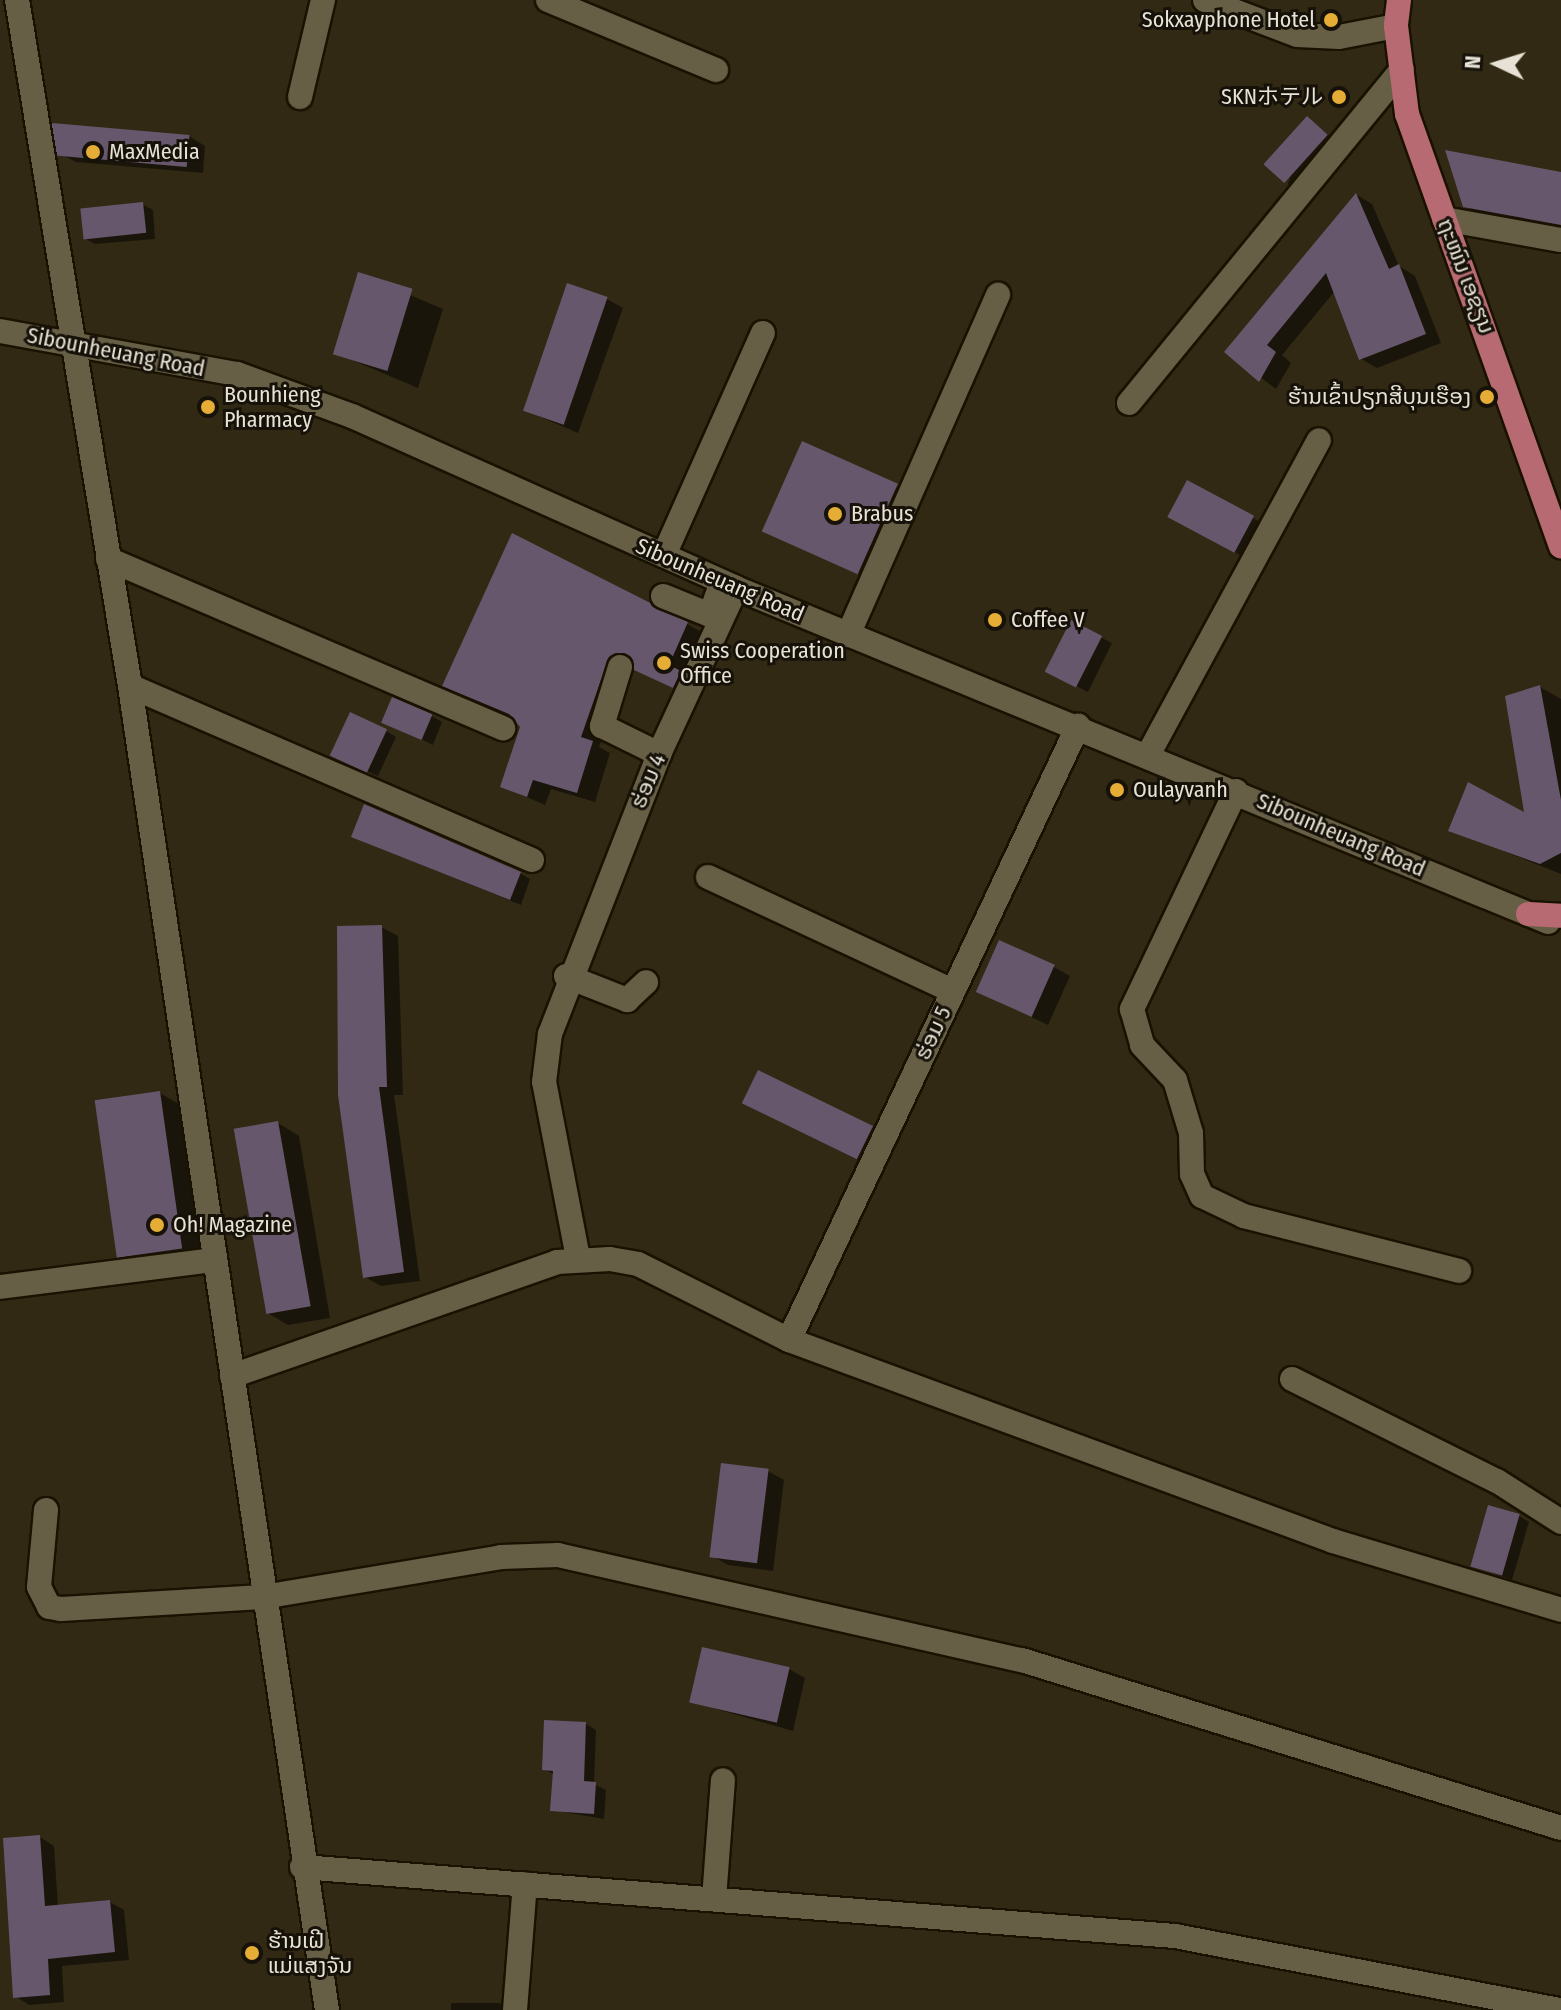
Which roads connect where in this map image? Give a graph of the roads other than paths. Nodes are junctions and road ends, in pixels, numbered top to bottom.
1 (17, 0) edge
2 (323, 0) edge
3 (548, 0) edge
4 (1205, 0) edge
5 (1399, 0) edge
6 (1396, 26) junction
7 (1402, 69) junction
8 (716, 70) dead end
9 (300, 97) dead end
10 (1444, 219) junction
11 (1561, 240) edge
12 (998, 295) dead end
13 (0, 331) edge
14 (763, 333) dead end
15 (68, 340) junction
16 (1129, 403) dead end
17 (1319, 440) dead end
18 (1561, 546) edge
19 (664, 555) junction
20 (108, 559) junction
21 (729, 585) junction
22 (663, 596) dead end
23 (848, 635) junction
24 (620, 667) dead end
25 (130, 686) junction
26 (1078, 726) junction
27 (503, 728) dead end
28 (659, 754) junction
29 (1148, 755) junction
30 (1236, 791) junction
31 (532, 860) dead end
32 (708, 877) dead end
33 (1528, 914) junction
34 (1561, 916) edge
35 (1561, 928) edge
36 (566, 976) junction
37 (646, 982) dead end
38 (953, 991) junction
39 (578, 1258) junction
40 (214, 1260) junction
41 (1459, 1271) dead end
42 (0, 1287) edge
43 (789, 1340) junction
44 (232, 1376) junction
45 (1292, 1379) dead end
46 (46, 1510) dead end
47 (1561, 1522) edge
48 (263, 1597) junction
49 (1561, 1610) edge
50 (723, 1780) dead end
51 (1561, 1828) edge
52 (302, 1867) junction
53 (525, 1884) junction
54 (714, 1899) junction
55 (327, 2010) edge
56 (515, 2010) edge
57 (1561, 2010) edge

1 - 15 street
2 - 9 street
3 - 8 street
4 - 6 street
5 - 6 main road, ຖະໜົນ ເອຊຽນ
6 - 7 main road, ຖະໜົນ ເອຊຽນ
7 - 10 main road, ຖະໜົນ ເອຊຽນ
7 - 16 street
10 - 11 street
10 - 18 main road, ຖະໜົນ ເອຊຽນ
12 - 23 street
13 - 15 street, Sibounheuang Road
14 - 19 street
15 - 19 street, Sibounheuang Road
15 - 20 street
17 - 29 street
19 - 21 street, Sibounheuang Road
20 - 25 street
20 - 27 street
21 - 22 street
21 - 23 street, Sibounheuang Road
21 - 28 street, ຮ່ອມ 4
23 - 26 street, Sibounheuang Road
24 - 28 street
25 - 31 street
25 - 40 street
26 - 29 street, Sibounheuang Road
26 - 38 street, ຮ່ອມ 5
28 - 36 street, ຮ່ອມ 4
29 - 30 street, Sibounheuang Road
30 - 33 street, Sibounheuang Road
30 - 41 street
32 - 38 street
33 - 34 main road
33 - 35 street, Sibounheuang Road
36 - 37 street
36 - 39 street, ຮ່ອມ 4
38 - 43 street, ຮ່ອມ 5
39 - 43 street
39 - 44 street
40 - 42 street
40 - 44 street
43 - 49 street
44 - 48 street
45 - 47 street
46 - 48 street
48 - 51 street
48 - 52 street
50 - 54 street
52 - 53 street
52 - 55 street
53 - 54 street
53 - 56 street
54 - 57 street

